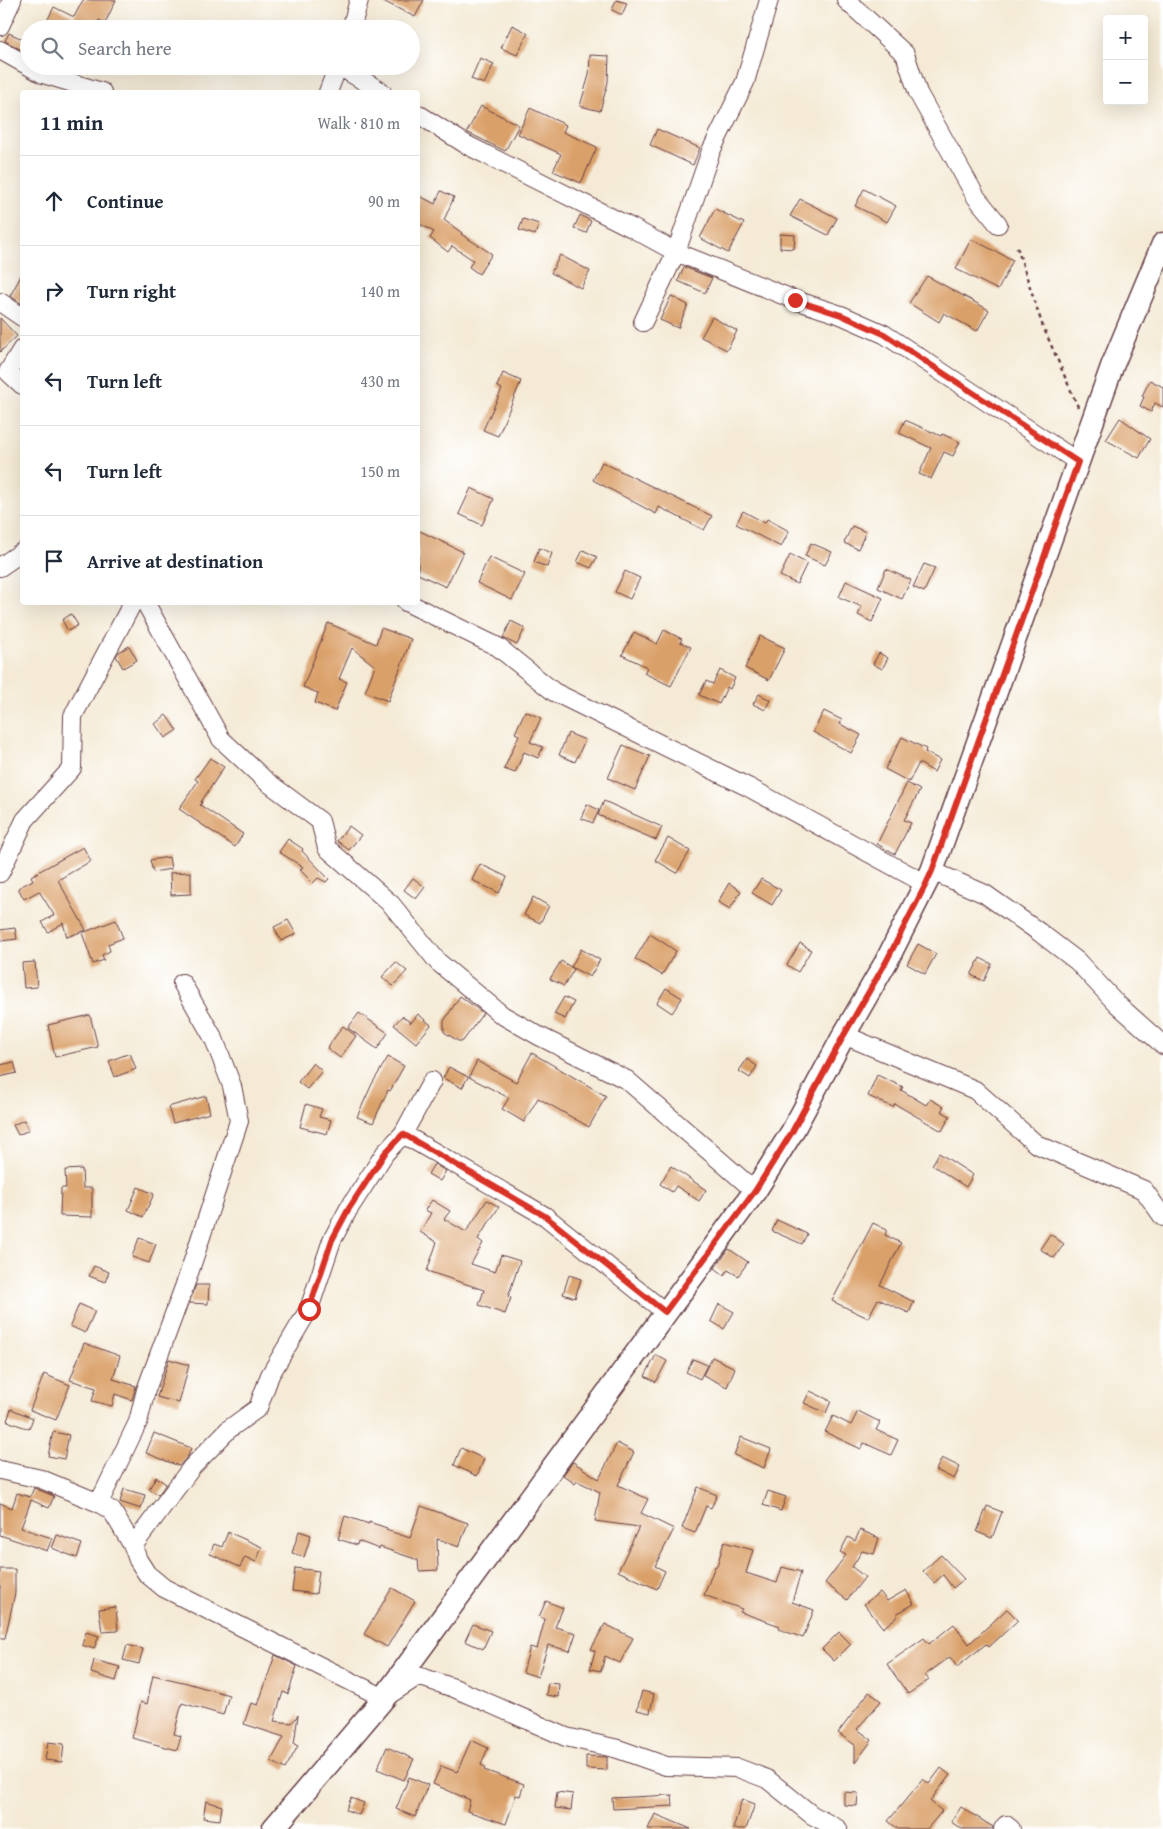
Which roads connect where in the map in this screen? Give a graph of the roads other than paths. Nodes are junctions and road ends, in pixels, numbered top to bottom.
1 (12, 0) edge
2 (359, 0) edge
3 (769, 0) edge
4 (846, 0) edge
5 (353, 20) edge
6 (0, 26) edge
7 (0, 50) edge
8 (20, 61) edge
9 (46, 75) edge
10 (335, 75) edge
11 (354, 75) edge
12 (95, 90) edge
13 (329, 90) edge
14 (379, 90) edge
15 (420, 115) edge
16 (998, 224) dead end
17 (1163, 244) edge
18 (676, 252) junction
19 (0, 302) edge
20 (20, 317) edge
21 (643, 322) dead end
22 (20, 352) edge
23 (20, 383) edge
24 (1078, 462) junction
25 (20, 553) edge
26 (0, 567) edge
27 (131, 605) edge
28 (146, 605) edge
29 (412, 605) edge
30 (0, 873) edge
31 (929, 878) junction
32 (182, 983) dead end
33 (844, 1035) junction
34 (1163, 1044) edge
35 (432, 1081) dead end
36 (403, 1134) junction
37 (755, 1191) junction
38 (1163, 1217) edge
39 (665, 1312) junction
40 (0, 1470) edge
41 (99, 1503) junction
42 (133, 1546) junction
43 (384, 1698) junction
44 (273, 1829) edge
45 (838, 1829) edge
46 (1003, 1829) edge
47 (1011, 1829) edge

1 - 6 street
2 - 5 street
3 - 18 street
4 - 16 street
7 - 8 street
9 - 12 street
10 - 13 street
11 - 14 street
15 - 18 street
17 - 24 street
18 - 21 street
18 - 24 street
19 - 20 street
22 - 23 street
24 - 31 street
25 - 26 street
27 - 30 street
28 - 37 street
29 - 31 street
31 - 33 street
31 - 34 street
32 - 41 street
33 - 37 street
33 - 38 street
35 - 36 street
36 - 39 street
36 - 42 street
37 - 39 street
39 - 43 street
40 - 41 street
41 - 42 street
42 - 43 street
43 - 44 street
43 - 45 street
46 - 47 street

